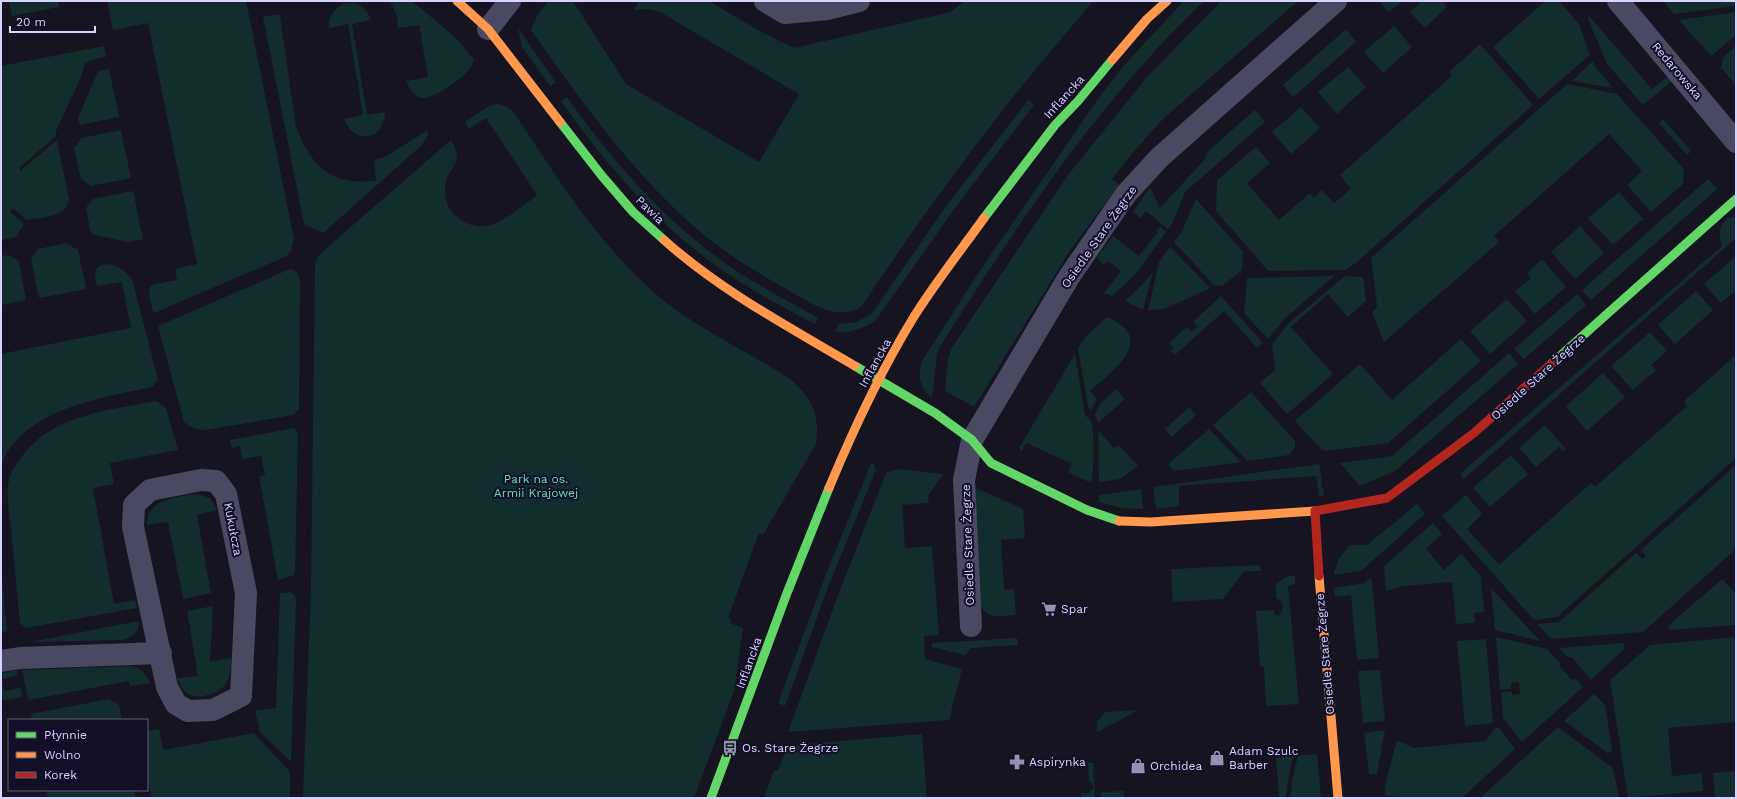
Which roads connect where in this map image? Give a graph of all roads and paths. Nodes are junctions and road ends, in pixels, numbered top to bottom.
1 (457, 1) edge
2 (510, 1) edge
3 (765, 1) edge
4 (859, 1) edge
5 (1167, 1) edge
6 (1336, 1) edge
7 (1618, 1) edge
8 (488, 29) junction
9 (1736, 142) edge
10 (1736, 199) edge
11 (878, 379) junction
12 (972, 440) junction
13 (1315, 511) junction
14 (971, 626) dead end
15 (161, 653) junction
16 (1, 662) edge
17 (711, 798) edge
18 (1338, 798) edge

1 - 8 street, Pawia
2 - 8 street
3 - 4 street
5 - 11 street, Inflancka
6 - 12 street, Osiedle Stare Żegrze
7 - 9 street, Redarowska
8 - 11 street, Pawia
10 - 13 street, Osiedle Stare Żegrze
11 - 12 street, Osiedle Stare Żegrze
11 - 17 street, Inflancka
12 - 13 street, Osiedle Stare Żegrze
12 - 14 street, Osiedle Stare Żegrze
13 - 18 street, Osiedle Stare Żegrze
15 - 15 street, Kukułcza
15 - 16 street

